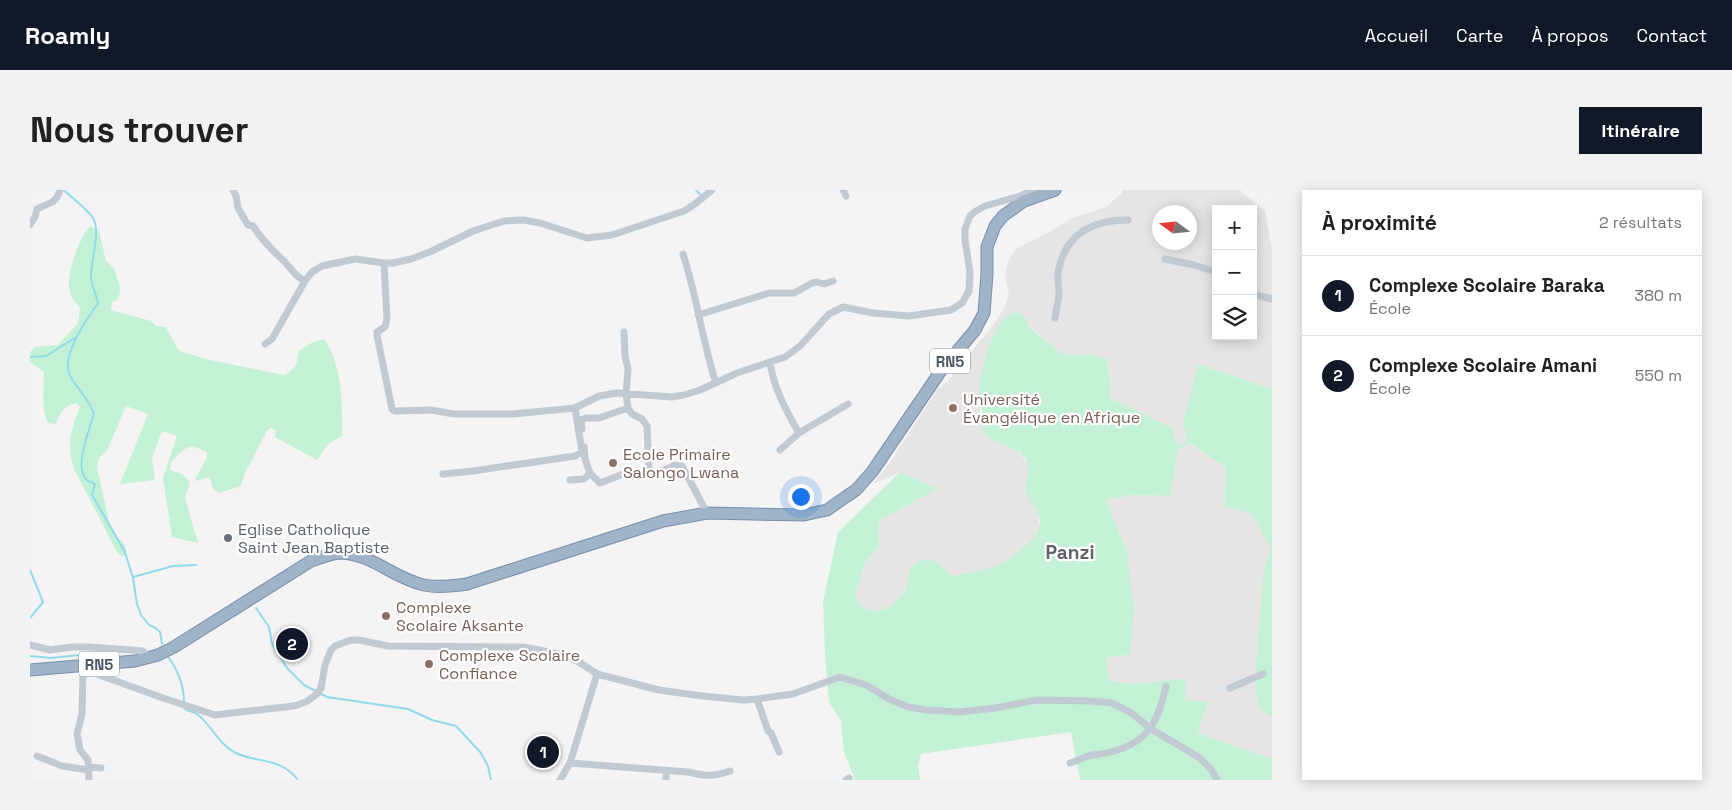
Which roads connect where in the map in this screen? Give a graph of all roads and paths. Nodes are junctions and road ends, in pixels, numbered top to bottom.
1 (60, 190) edge
2 (233, 190) edge
3 (712, 190) edge
4 (1034, 190) edge
5 (1055, 190) edge
6 (1128, 220) dead end
7 (30, 225) edge
8 (683, 254) dead end
9 (1165, 259) dead end
10 (384, 263) junction
11 (1212, 271) edge
12 (305, 281) junction
13 (834, 281) dead end
14 (1257, 295) edge
15 (1272, 299) edge
16 (698, 315) junction
17 (1055, 318) dead end
18 (624, 332) dead end
19 (265, 344) dead end
20 (770, 363) junction
21 (716, 383) junction
22 (626, 394) junction
23 (848, 404) dead end
24 (575, 408) junction
25 (628, 408) junction
26 (799, 433) junction
27 (780, 450) dead end
28 (649, 471) junction
29 (443, 474) dead end
30 (590, 474) junction
31 (570, 480) dead end
32 (707, 513) junction
33 (30, 645) edge
34 (148, 657) junction
35 (78, 667) junction
36 (30, 670) edge
37 (597, 674) junction
38 (1263, 674) dead end
39 (1166, 686) dead end
40 (1230, 688) dead end
41 (757, 699) junction
42 (1150, 729) junction
43 (779, 752) dead end
44 (37, 756) dead end
45 (570, 763) junction
46 (1070, 763) dead end
47 (89, 768) junction
48 (101, 768) dead end
49 (666, 771) junction
50 (730, 771) dead end
51 (89, 780) edge
52 (560, 780) edge
53 (666, 780) edge
54 (1216, 780) edge

1 - 7 street
2 - 12 street
3 - 10 street
4 - 20 street
5 - 32 highway, RN5
6 - 17 street
8 - 16 street
9 - 11 street
10 - 12 street
10 - 24 street
12 - 19 street
13 - 16 street
14 - 15 street
16 - 21 street
18 - 22 street
20 - 21 street
20 - 26 street
21 - 22 street
22 - 24 street
22 - 25 street
23 - 26 street
24 - 29 street
25 - 28 street
25 - 30 street
26 - 27 street
28 - 30 street
28 - 32 street
30 - 31 street
32 - 34 highway, RN5
33 - 34 street
34 - 35 highway, RN5
35 - 36 highway, RN5
35 - 37 street
35 - 47 street
37 - 41 street
37 - 45 street
38 - 40 street
39 - 42 street
41 - 42 street
41 - 43 street
42 - 46 street
42 - 54 street
44 - 47 street
45 - 49 street
45 - 52 street
47 - 48 street
47 - 51 street
49 - 50 street
49 - 53 street

